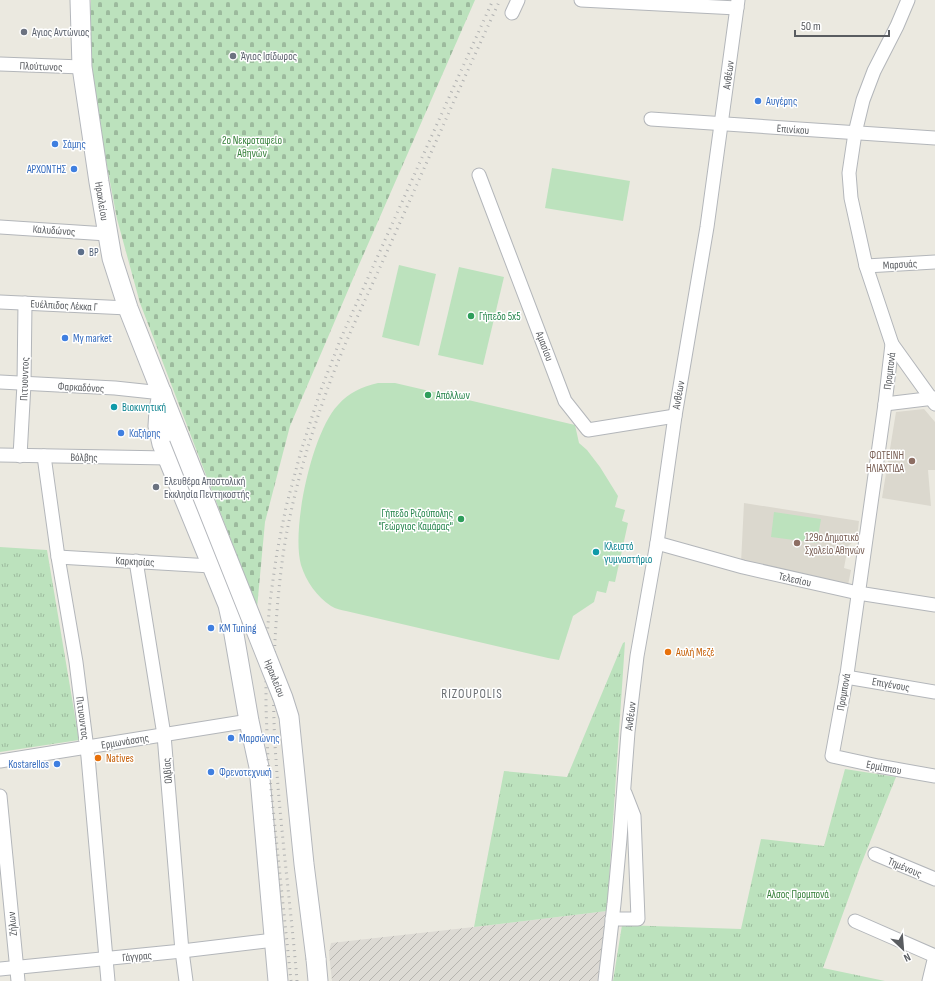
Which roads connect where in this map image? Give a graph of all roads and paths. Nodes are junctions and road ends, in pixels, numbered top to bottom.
1 (80, 0) edge
2 (518, 0) edge
3 (581, 0) edge
4 (908, 0) edge
5 (738, 4) edge
6 (512, 14) dead end
7 (0, 64) edge
8 (82, 68) junction
9 (651, 119) dead end
10 (721, 124) junction
11 (854, 133) junction
12 (935, 138) edge
13 (479, 175) dead end
14 (0, 227) edge
15 (107, 234) junction
16 (935, 262) edge
17 (866, 266) junction
18 (0, 302) edge
19 (25, 303) junction
20 (128, 308) junction
21 (892, 344) junction
22 (0, 382) edge
23 (24, 384) junction
24 (162, 393) junction
25 (934, 400) edge
26 (885, 404) junction
27 (675, 416) junction
28 (0, 455) edge
29 (20, 456) junction
30 (44, 456) junction
31 (168, 458) junction
32 (657, 543) junction
33 (58, 557) junction
34 (136, 561) junction
35 (211, 566) junction
36 (858, 593) junction
37 (935, 605) edge
38 (846, 677) junction
39 (935, 692) edge
40 (250, 721) junction
41 (164, 735) junction
42 (87, 747) junction
43 (832, 756) joint
44 (0, 761) edge
45 (935, 776) edge
46 (624, 791) junction
47 (0, 796) edge
48 (875, 854) dead end
49 (617, 866) junction
50 (636, 866) junction
51 (935, 879) edge
52 (612, 919) junction
53 (855, 922) dead end
54 (274, 940) junction
55 (182, 951) junction
56 (935, 956) edge
57 (106, 959) junction
58 (16, 968) junction
59 (0, 969) edge
60 (18, 981) edge
61 (108, 981) edge
62 (186, 981) edge
63 (278, 981) edge
64 (318, 981) edge
65 (605, 981) edge
66 (929, 981) edge

1 - 8 main road, Ηρακλείου
2 - 6 street
3 - 5 street
4 - 11 street, Προμπονά
5 - 10 street, Ανθέων
7 - 8 street, Πλούτωνος
8 - 15 main road, Ηρακλείου
9 - 10 street, Επινίκου
10 - 11 street, Επινίκου
10 - 27 street, Ανθέων
11 - 12 street, Επινίκου
11 - 17 street, Προμπονά
13 - 27 street, Αμασίου
14 - 15 street, Καλυδώνος
15 - 20 main road, Ηρακλείου
16 - 17 street, Μαρσυάς
17 - 21 street, Προμπονά
18 - 19 street, Ευέλπιδος Λέκκα Γ
19 - 20 street, Ευέλπιδος Λέκκα Γ
19 - 23 street, Πιτυουντος
20 - 24 main road, Ηρακλείου
21 - 25 street
21 - 26 street, Προμπονά
22 - 23 street, Φαρκαδόνος
23 - 24 street, Φαρκαδόνος
23 - 29 street, Πιτυουντος
24 - 31 main road
24 - 64 main road, Ηρακλείου, bridge
25 - 26 street
26 - 36 street, Προμπονά
27 - 32 street, Ανθέων
28 - 29 street, Βόλβης
29 - 30 street, Βόλβης
30 - 31 street, Βόλβης
30 - 33 street, Πιτυουντος
31 - 35 main road
32 - 36 street, Τελεσίου
32 - 46 street, Ανθέων
33 - 34 street, Καρκησίας
33 - 42 street, Πιτυουντος
34 - 35 street, Καρκησίας
34 - 41 street, Ολβίας
35 - 40 main road
36 - 37 street, Τελεσίου
36 - 38 street, Προμπονά
38 - 39 street, Επιγένους
38 - 43 street, Προμπονά
40 - 41 street, Ερμωνάσσης
40 - 54 main road
41 - 42 street, Ερμωνάσσης
41 - 55 street, Ολβίας
42 - 44 street, Ερμωνάσσης
42 - 57 street, Πιτυουντος
43 - 45 street, Ερμίππου
46 - 49 street, Ανθέων
46 - 50 street, Ανθέων
47 - 58 street, Ζήλων
48 - 51 street, Τημένους
49 - 50 street
49 - 52 street, Ανθέων
50 - 52 street, Ανθέων
52 - 65 street, Ανθέων
53 - 56 street
54 - 55 street, Γάγγρας
54 - 63 main road
55 - 57 street, Γάγγρας
55 - 62 street, Ολβίας
56 - 66 street
57 - 58 street, Γάγγρας
57 - 61 street, Πιτυουντος
58 - 59 street, Γάγγρας
58 - 60 street, Ζήλων

